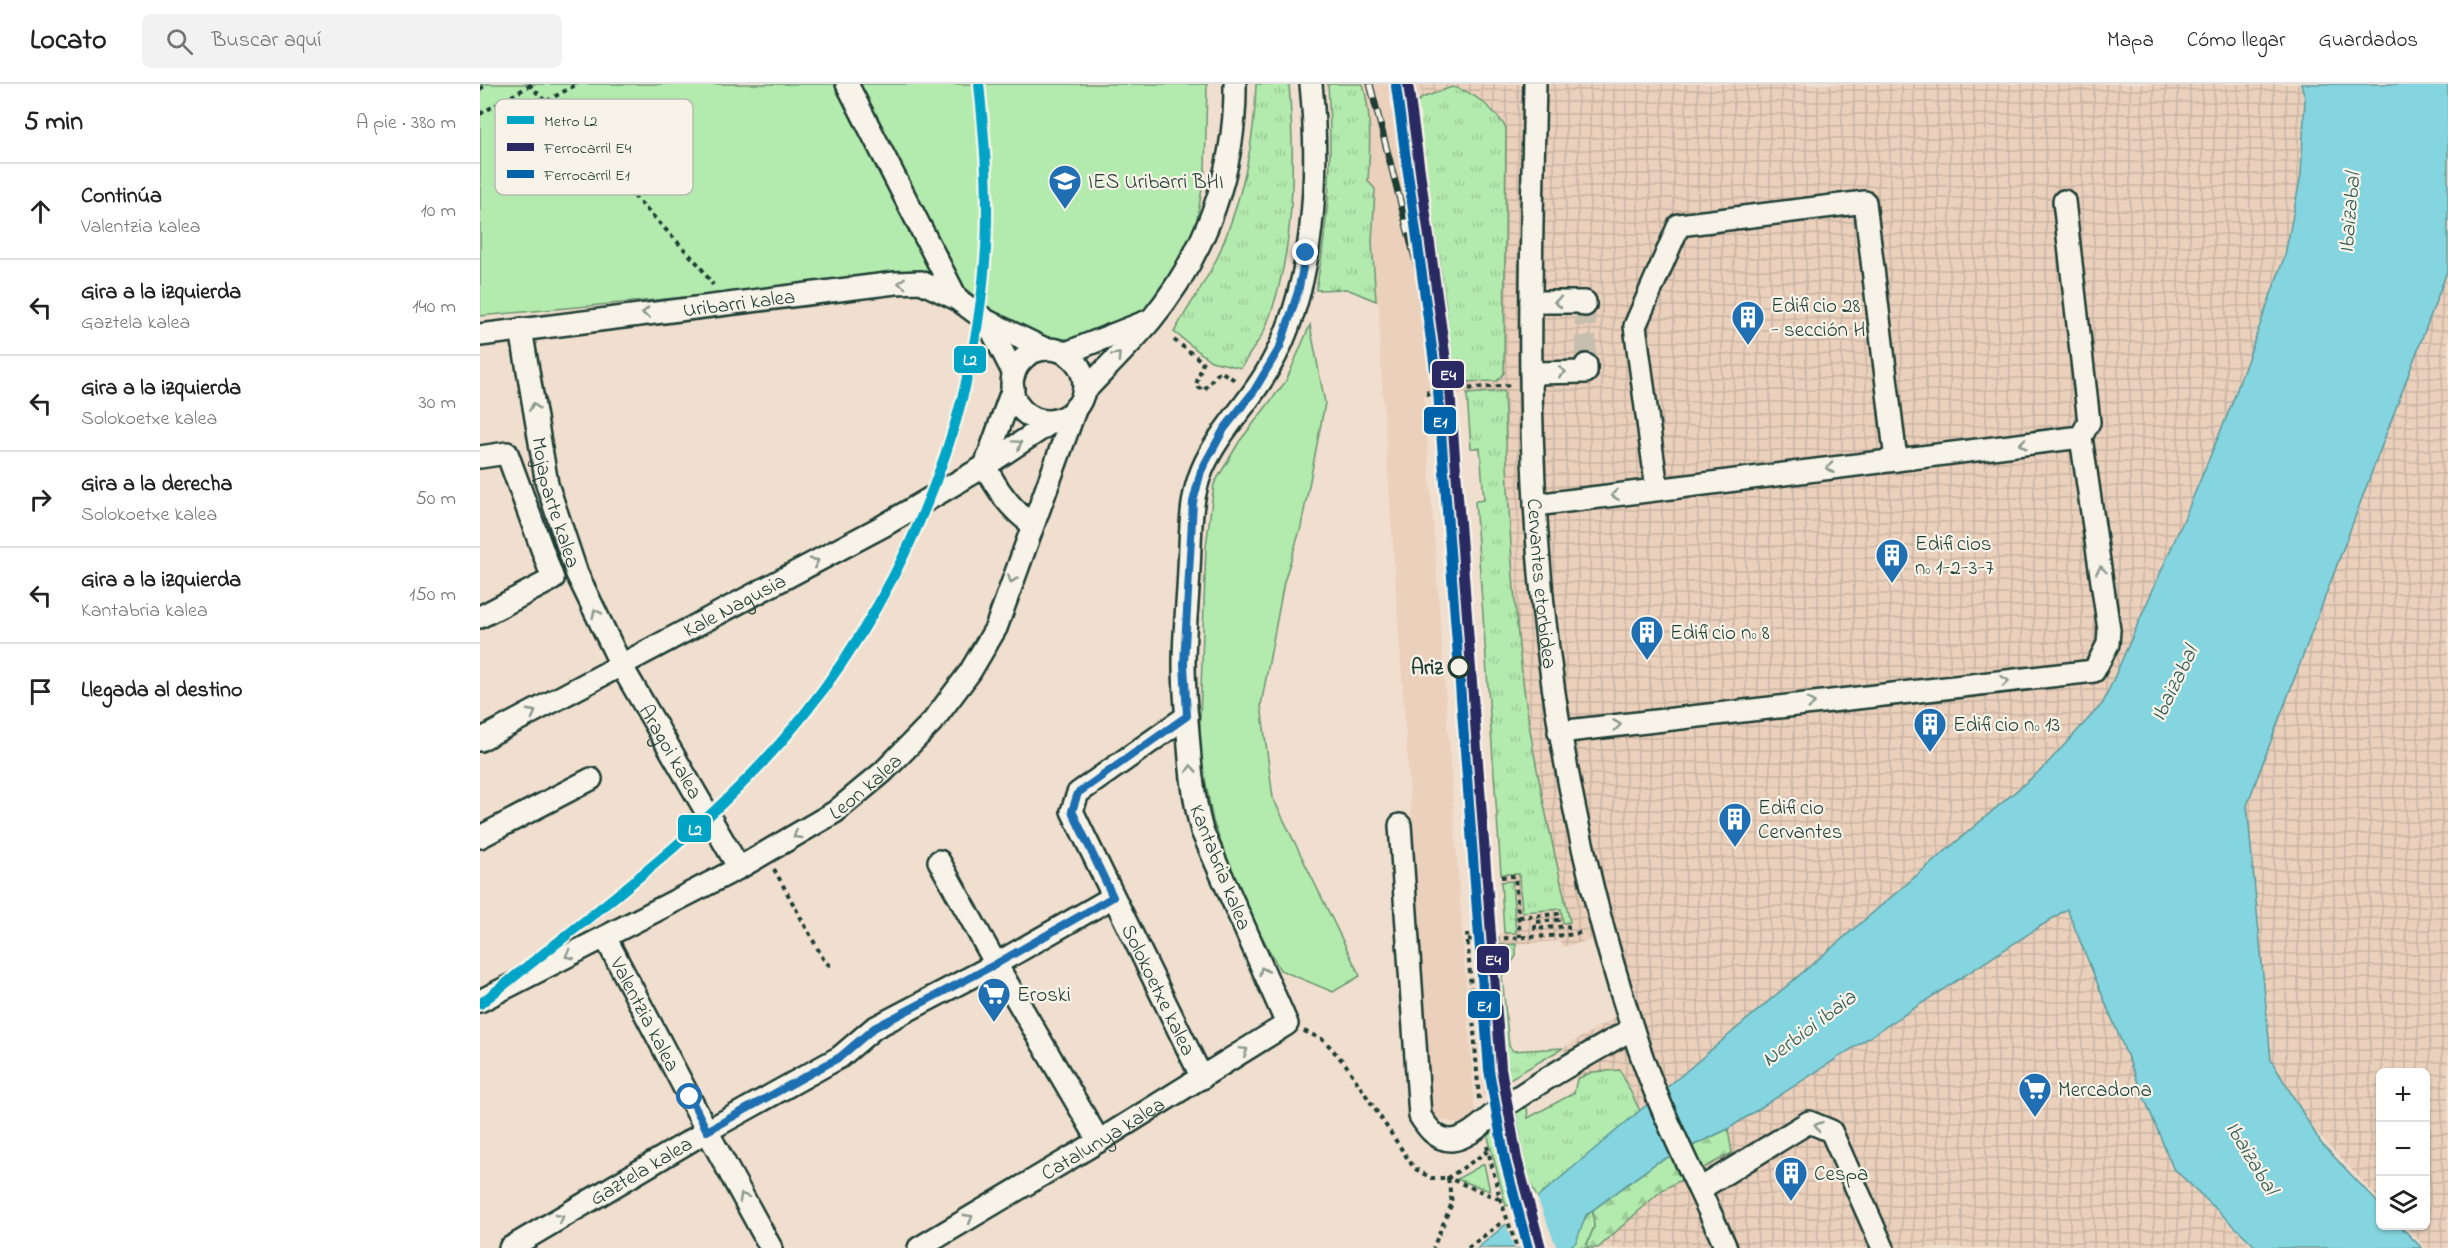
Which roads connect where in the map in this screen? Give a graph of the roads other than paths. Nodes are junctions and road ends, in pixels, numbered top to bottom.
1 (847, 84) edge
2 (1235, 84) edge
3 (1311, 84) edge
4 (1535, 84) edge
5 (2064, 201) dead end
6 (957, 299) junction
7 (1531, 302) junction
8 (1585, 303) dead end
9 (1151, 319) junction
10 (987, 321) junction
11 (521, 329) junction
12 (480, 335) edge
13 (1055, 351) junction
14 (1586, 365) dead end
15 (1531, 378) junction
16 (1013, 381) junction
17 (1080, 400) junction
18 (1055, 420) junction
19 (2081, 437) junction
20 (480, 457) edge
21 (1896, 460) junction
22 (985, 466) junction
23 (1657, 489) junction
24 (1535, 505) junction
25 (1032, 524) junction
26 (480, 617) edge
27 (621, 665) junction
28 (1187, 716) junction
29 (1559, 732) junction
30 (480, 740) edge
31 (591, 779) dead end
32 (1400, 825) dead end
33 (480, 837) edge
34 (939, 861) dead end
35 (739, 868) junction
36 (1113, 897) junction
37 (605, 937) junction
38 (996, 964) junction
39 (480, 1001) edge
40 (1287, 1024) joint
41 (1632, 1029) junction
42 (1202, 1078) junction
43 (707, 1131) junction
44 (1099, 1141) junction
45 (1697, 1183) junction
46 (929, 1246) edge
47 (510, 1248) edge
48 (771, 1248) edge
49 (1726, 1248) edge
50 (1883, 1248) edge

1 - 6 street
2 - 9 street
3 - 28 street, Kantabria kalea
4 - 7 street, Cervantes etorbidea
5 - 19 street
6 - 10 street, Uribarri kalea
6 -> 11 street, Uribarri kalea
8 -> 7 street
7 - 15 street, Cervantes etorbidea
9 - 13 street
17 -> 9 street
10 - 13 street, Uribarri kalea
10 - 16 street, Uribarri kalea
11 - 12 street, Uribarri kalea
27 -> 11 street, Mojaparte kalea
13 - 16 street
13 - 17 street
15 -> 14 street
15 - 24 street, Cervantes etorbidea
16 - 18 street
16 - 22 street
17 - 18 street, Kale Nagusia
17 - 25 street, Leon kalea
22 -> 18 street, Kale Nagusia
19 -> 21 street
29 -> 19 street
20 - 26 street
21 -> 23 street
21 - 23 street
22 - 25 street
27 -> 22 street, Kale Nagusia
23 -> 24 street
24 - 29 street, Cervantes etorbidea
25 -> 35 street, Leon kalea
30 -> 27 street, Kale Nagusia
27 - 35 street, Aragoi kalea
28 - 36 street, Solokoetxe kalea
40 -> 28 street, Kantabria kalea
29 - 41 street, Cervantes etorbidea
31 - 33 street
32 - 41 street
34 - 38 street
35 - 37 street, Leon kalea
36 - 38 street, Gaztela kalea
36 - 42 street, Solokoetxe kalea
37 -> 39 street, Leon kalea
37 - 43 street, Valentzia kalea
38 - 43 street, Gaztela kalea
38 - 44 street
42 -> 40 street, Catalunya kalea
41 - 45 street, Cervantes etorbidea
42 - 44 street, Catalunya kalea
47 -> 43 street, Gaztela kalea
48 -> 43 street, Valentzia kalea
46 -> 44 street, Catalunya kalea
45 - 49 street, Cervantes etorbidea
50 -> 45 street

